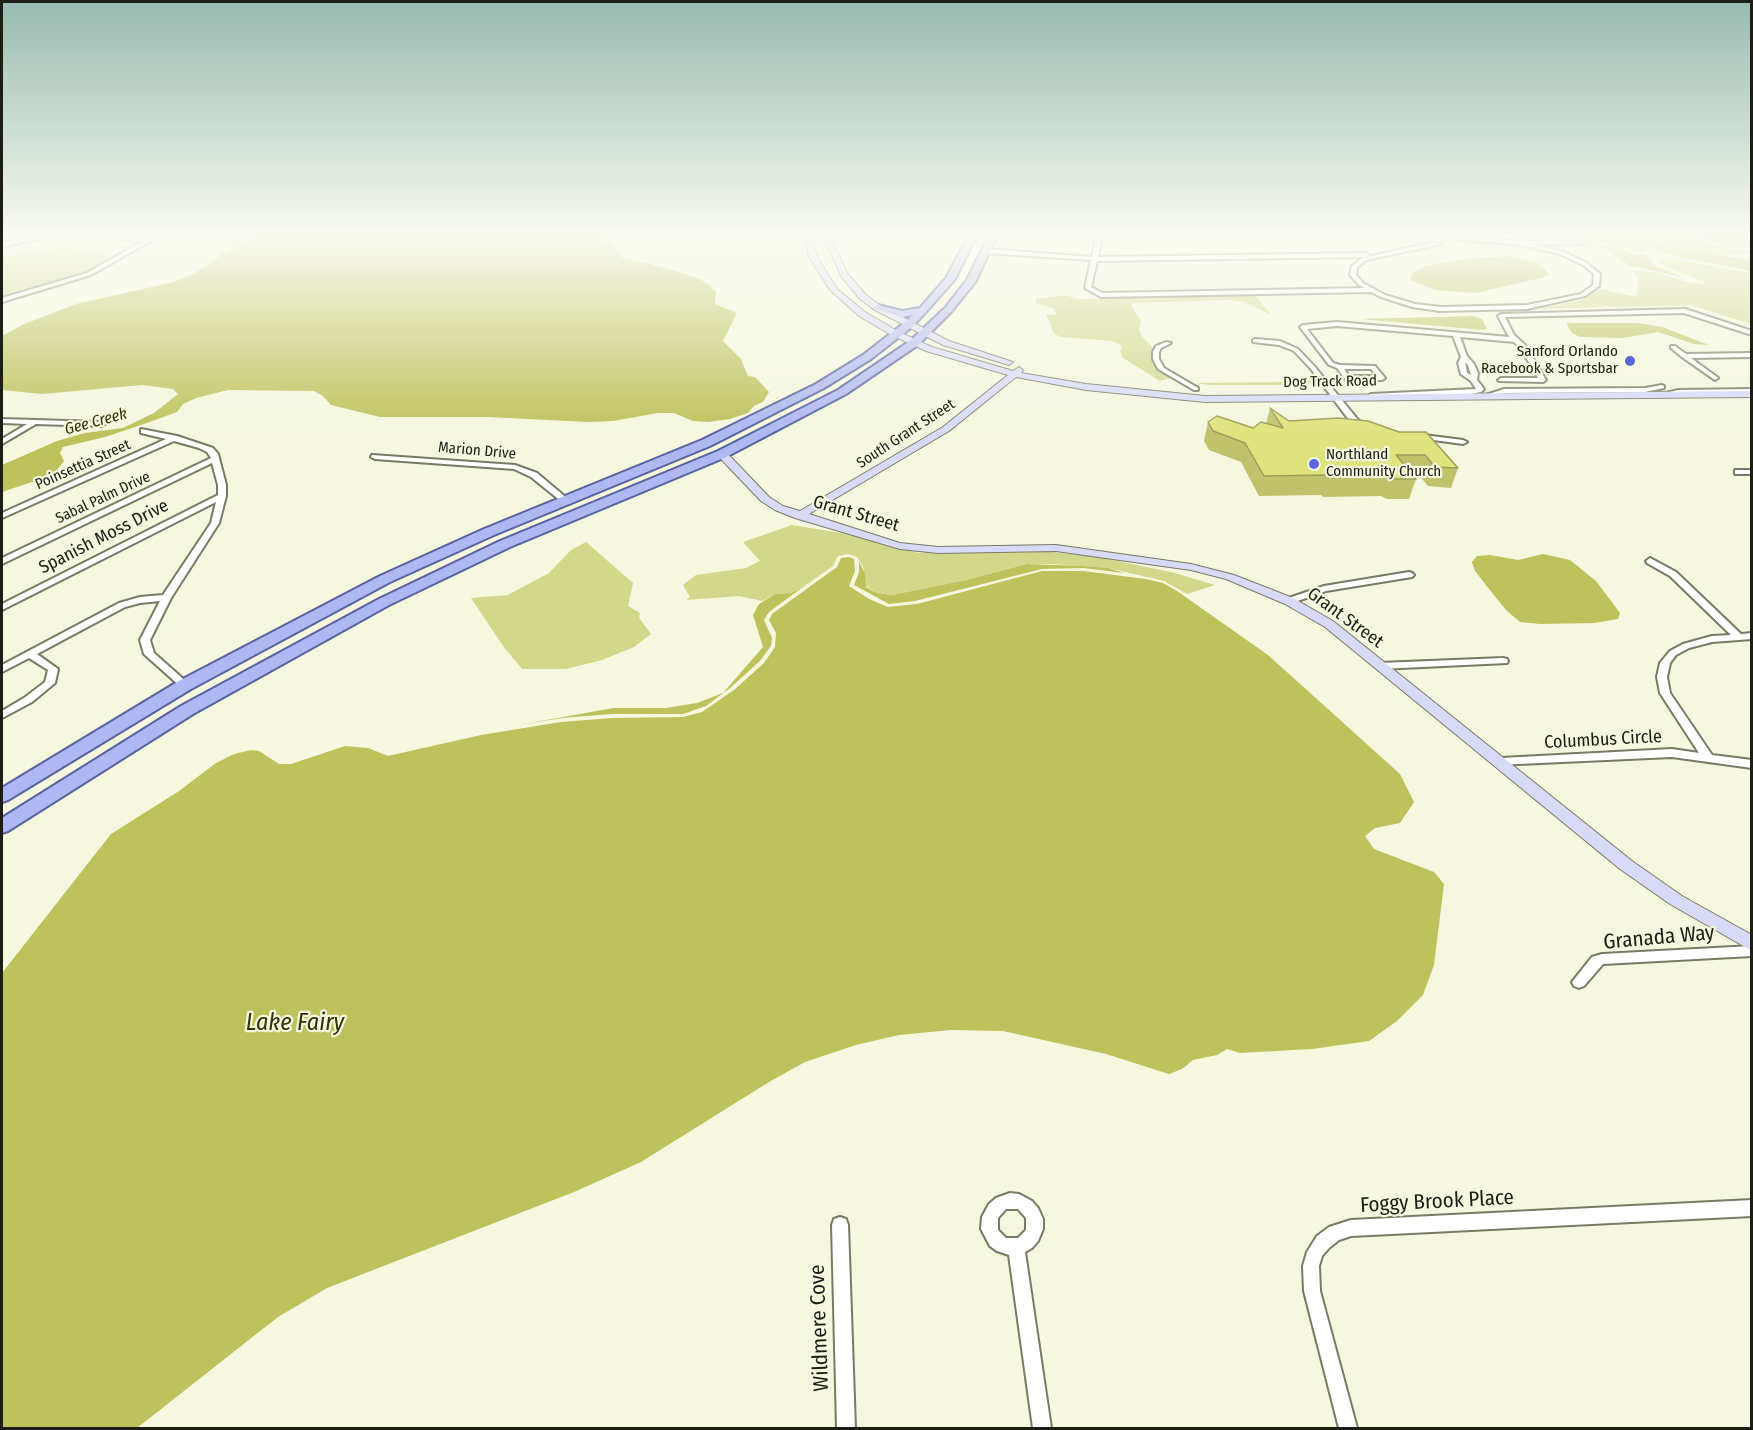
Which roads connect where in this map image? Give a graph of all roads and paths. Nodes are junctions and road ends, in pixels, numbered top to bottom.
1 (848, 302) edge
2 (871, 302) edge
3 (930, 302) edge
4 (955, 302) edge
5 (1398, 302) edge
6 (1548, 302) edge
7 (878, 308) junction
8 (923, 310) junction
9 (908, 325) junction
10 (1752, 333) edge
11 (896, 334) junction
12 (925, 334) junction
13 (1456, 335) junction
14 (1516, 340) junction
15 (1255, 341) dead end
16 (914, 343) junction
17 (1168, 343) dead end
18 (1673, 347) dead end
19 (1684, 356) junction
20 (1752, 356) edge
21 (1464, 357) junction
22 (1338, 367) junction
23 (1462, 367) junction
24 (1473, 368) junction
25 (1019, 370) junction
26 (1715, 378) dead end
27 (1474, 380) junction
28 (1501, 380) dead end
29 (1196, 389) junction
30 (1752, 390) edge
31 (1483, 392) junction
32 (1333, 393) junction
33 (776, 410) junction
34 (2, 421) edge
35 (36, 422) junction
36 (101, 424) dead end
37 (1376, 430) edge
38 (144, 431) dead end
39 (1408, 434) edge
40 (175, 438) junction
41 (2, 442) edge
42 (1463, 442) dead end
43 (722, 454) junction
44 (375, 457) dead end
45 (215, 459) junction
46 (666, 460) junction
47 (1738, 472) dead end
48 (1752, 472) edge
49 (222, 496) junction
50 (565, 500) junction
51 (598, 505) junction
52 (2, 516) edge
53 (799, 516) junction
54 (489, 532) junction
55 (505, 544) junction
56 (2, 561) edge
57 (1650, 561) dead end
58 (1409, 575) dead end
59 (428, 580) junction
60 (166, 598) junction
61 (1289, 601) junction
62 (333, 606) junction
63 (2, 607) edge
64 (1752, 636) edge
65 (1739, 637) junction
66 (29, 654) junction
67 (1503, 661) dead end
68 (1380, 666) junction
69 (2, 669) edge
70 (248, 675) junction
71 (185, 685) junction
72 (2, 715) edge
73 (1707, 756) junction
74 (1501, 762) junction
75 (1752, 764) edge
76 (69, 782) junction
77 (2, 796) edge
78 (2, 826) edge
79 (1752, 944) edge
80 (1752, 951) edge
81 (1579, 982) dead end
82 (1752, 1208) edge
83 (840, 1225) dead end
84 (1016, 1247) dead end
85 (846, 1428) edge
86 (1042, 1428) edge
87 (1348, 1428) edge

1 - 11 main road, Dog Track Road
2 - 7 main road, Dog Track Road
3 - 8 main road
4 - 12 main road
5 - 6 street
7 - 8 main road
7 - 9 main road, Dog Track Road
8 - 9 main road
9 - 11 main road
9 - 12 main road, Dog Track Road
10 - 14 street
11 - 16 main road, Dog Track Road
11 - 33 main road
12 - 16 main road
12 - 25 main road, Dog Track Road
13 - 14 street
13 - 21 street
13 - 22 street
14 - 28 street
15 - 32 street
16 - 25 main road, Dog Track Road
16 - 43 main road
17 - 29 street
18 - 19 street
19 - 20 street
19 - 26 street
21 - 23 street
21 - 24 street
22 - 22 street
23 - 24 street
23 - 27 street
24 - 27 street
25 - 29 main road, Dog Track Road
25 - 32 main road, Dog Track Road
25 - 53 main road, South Grant Street
27 - 31 street
29 - 32 main road, Dog Track Road
30 - 31 main road, Dog Track Road
31 - 32 main road, Dog Track Road
31 - 32 main road, Dog Track Road
32 - 37 street
33 - 43 main road
33 - 46 main road
34 - 35 street
35 - 36 street
35 - 41 street
38 - 40 street
39 - 42 street
40 - 45 street
40 - 52 street, Poinsettia Street
43 - 51 main road
43 - 53 main road, Grant Street
44 - 50 street, Marion Drive
45 - 49 street
45 - 56 street, Sabal Palm Drive
46 - 50 main road
46 - 51 main road
47 - 48 street
49 - 60 street
49 - 63 street, Spanish Moss Drive
50 - 54 main road
50 - 55 main road
51 - 55 main road
53 - 61 main road, Grant Street
54 - 59 main road
54 - 62 main road
55 - 59 main road
57 - 65 street
58 - 61 street
59 - 70 main road
60 - 66 street
60 - 71 street
61 - 68 main road, Grant Street
62 - 70 main road
62 - 71 main road
64 - 65 street, Columbus Circle
65 - 73 street, Columbus Circle
66 - 69 street
66 - 72 street
67 - 68 street
68 - 74 main road, Grant Street
70 - 76 main road
71 - 76 main road
71 - 77 main road
73 - 74 street, Columbus Circle
73 - 75 street, Columbus Circle
74 - 79 main road, Grant Street
76 - 78 main road
80 - 81 street, Granada Way
82 - 87 street, Foggy Brook Place
83 - 85 street, Wildmere Cove
84 - 86 street

